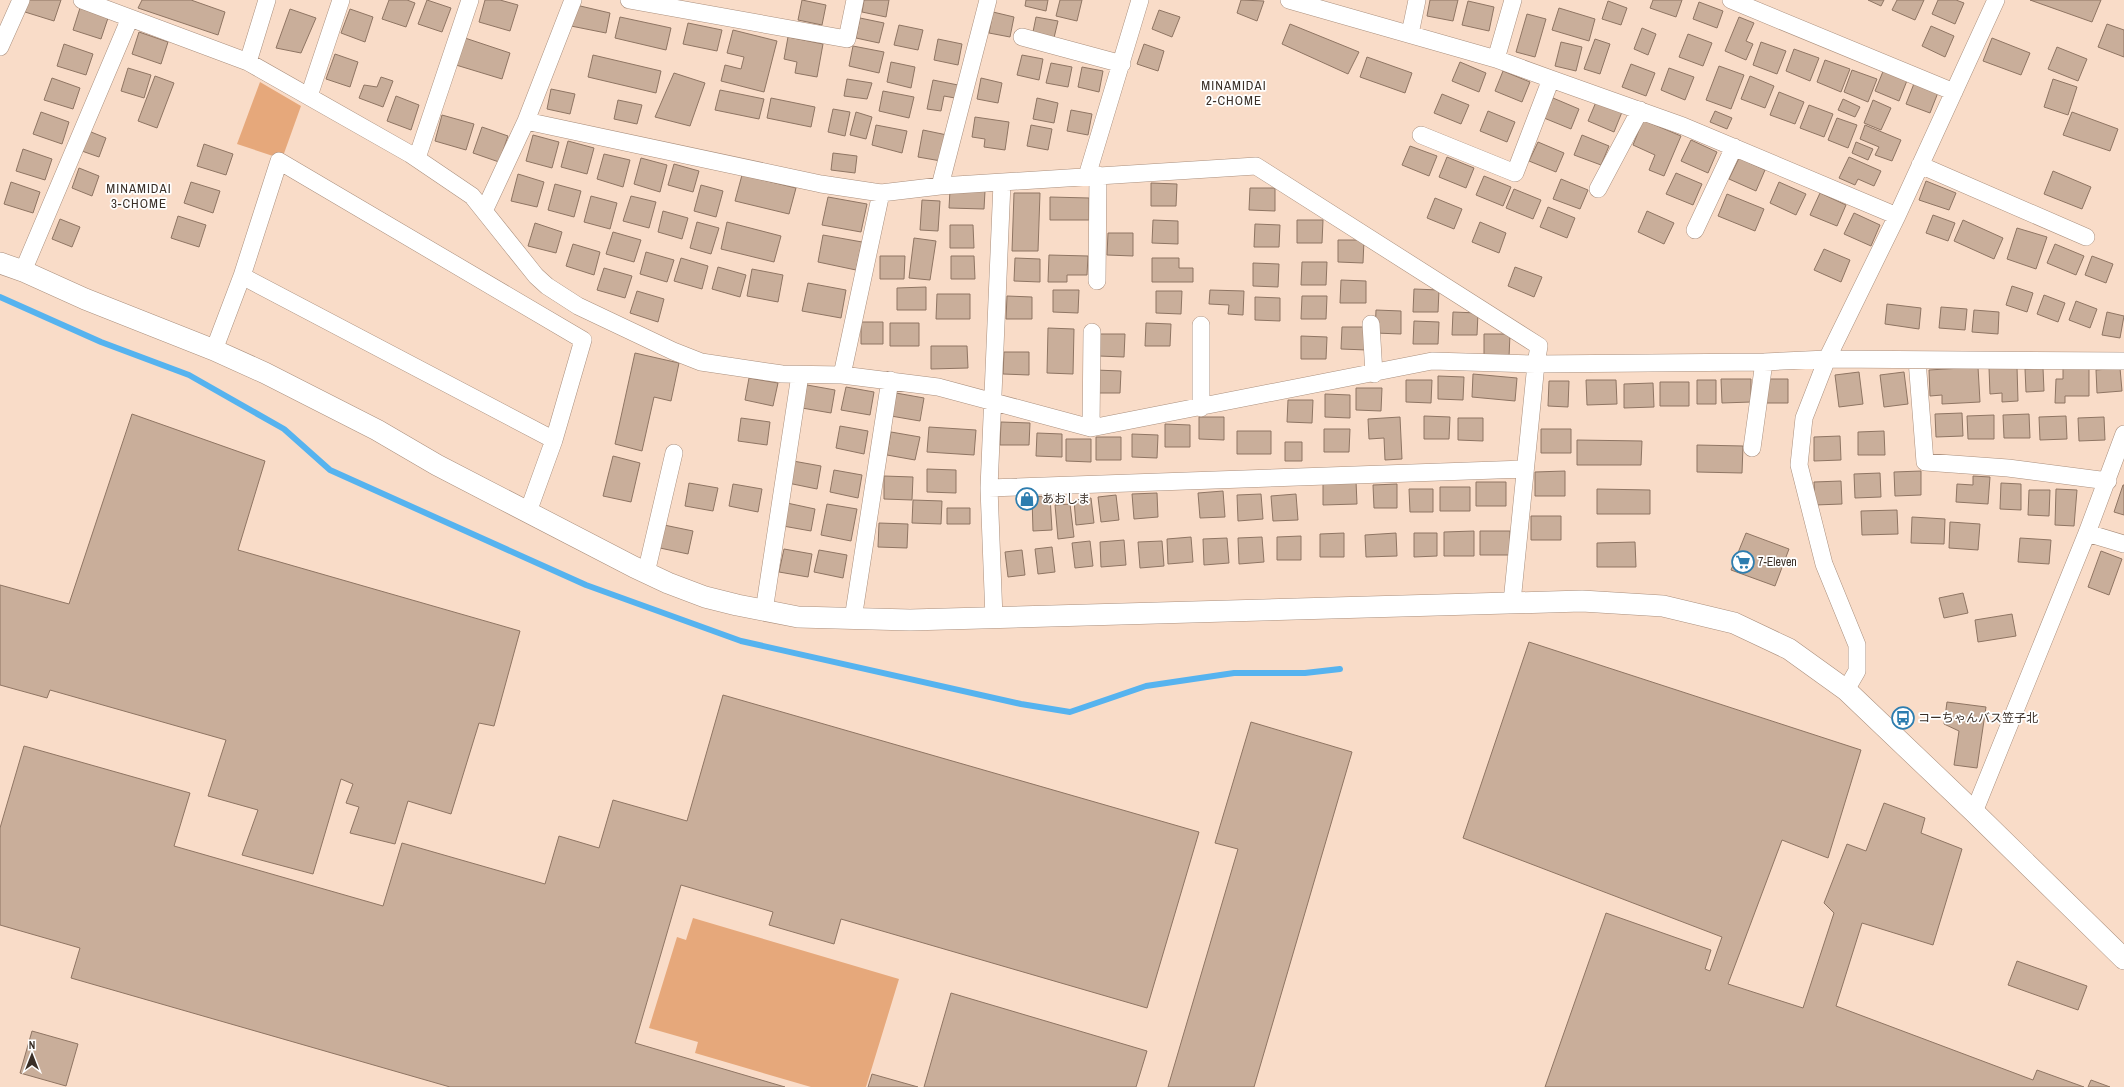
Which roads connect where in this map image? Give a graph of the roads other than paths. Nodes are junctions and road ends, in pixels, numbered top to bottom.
1 (21, 0) edge
2 (82, 0) edge
3 (267, 0) edge
4 (341, 0) edge
5 (470, 0) edge
6 (573, 0) edge
7 (629, 0) edge
8 (855, 0) edge
9 (988, 0) edge
10 (1140, 0) edge
11 (1289, 0) edge
12 (1418, 0) edge
13 (1513, 0) edge
14 (1731, 0) edge
15 (1996, 0) edge
16 (130, 18) junction
17 (1410, 34) junction
18 (1022, 37) dead end
19 (0, 47) edge
20 (1496, 59) junction
21 (248, 62) junction
22 (1122, 64) junction
23 (1551, 79) junction
24 (1954, 92) junction
25 (309, 96) junction
26 (1640, 110) junction
27 (526, 121) junction
28 (1421, 135) dead end
29 (1734, 147) junction
30 (417, 158) junction
31 (1920, 165) junction
32 (1092, 175) junction
33 (1002, 183) junction
34 (940, 186) junction
35 (1598, 189) dead end
36 (880, 193) junction
37 (485, 209) junction
38 (1897, 216) junction
39 (1695, 230) dead end
40 (2086, 237) dead end
41 (0, 263) edge
42 (23, 271) junction
43 (242, 276) junction
44 (1097, 281) dead end
45 (1372, 324) dead end
46 (1201, 325) dead end
47 (1092, 332) dead end
48 (214, 350) junction
49 (1827, 359) junction
50 (1916, 360) junction
51 (1764, 362) junction
52 (2124, 362) edge
53 (1536, 364) junction
54 (842, 374) junction
55 (1374, 374) junction
56 (800, 375) junction
57 (890, 380) junction
58 (992, 401) junction
59 (1201, 408) junction
60 (1091, 428) junction
61 (2124, 434) edge
62 (554, 440) junction
63 (1752, 448) dead end
64 (674, 453) dead end
65 (1525, 469) junction
66 (2108, 481) junction
67 (989, 488) junction
68 (528, 512) junction
69 (2087, 533) junction
70 (2124, 544) edge
71 (646, 573) junction
72 (1512, 602) junction
73 (764, 611) junction
74 (994, 618) junction
75 (854, 619) junction
76 (1846, 690) junction
77 (1974, 812) junction
78 (2124, 959) edge

1 - 19 street
2 - 16 street
3 - 21 street
4 - 25 street
5 - 30 street
6 - 27 street
7 - 8 street
9 - 34 street
10 - 22 street
11 - 17 street
12 - 17 street
13 - 20 street
14 - 24 street
15 - 24 street
16 - 21 street
16 - 42 street
17 - 20 street
18 - 22 street
20 - 23 street
21 - 25 street
22 - 32 street
23 - 26 street
23 - 28 street
24 - 31 street
25 - 30 street
26 - 29 street
26 - 35 street
27 - 36 street
27 - 37 street
29 - 38 street
29 - 39 street
30 - 37 street
31 - 38 street
31 - 40 street
32 - 33 street
32 - 44 street
32 - 53 street
33 - 34 street
33 - 58 street
34 - 36 street
36 - 54 street
37 - 56 street
38 - 49 street
41 - 42 street
42 - 48 street
43 - 48 street
43 - 62 street
43 - 62 street
45 - 55 street
46 - 59 street
47 - 60 street
48 - 68 street
49 - 50 street
49 - 51 street
49 - 76 street
50 - 52 street
50 - 66 street
51 - 53 street
51 - 63 street
53 - 55 street
53 - 65 street
54 - 56 street
54 - 57 street
55 - 59 street
56 - 73 street
57 - 58 street
57 - 75 street
58 - 60 street
58 - 67 street
59 - 60 street
61 - 66 street
62 - 68 street
64 - 71 street
65 - 67 street
65 - 72 street
66 - 69 street
67 - 74 street
68 - 71 street
69 - 70 street
69 - 77 street
71 - 73 street
72 - 74 street
72 - 76 street
73 - 75 street
74 - 75 street
76 - 77 street
77 - 78 street

